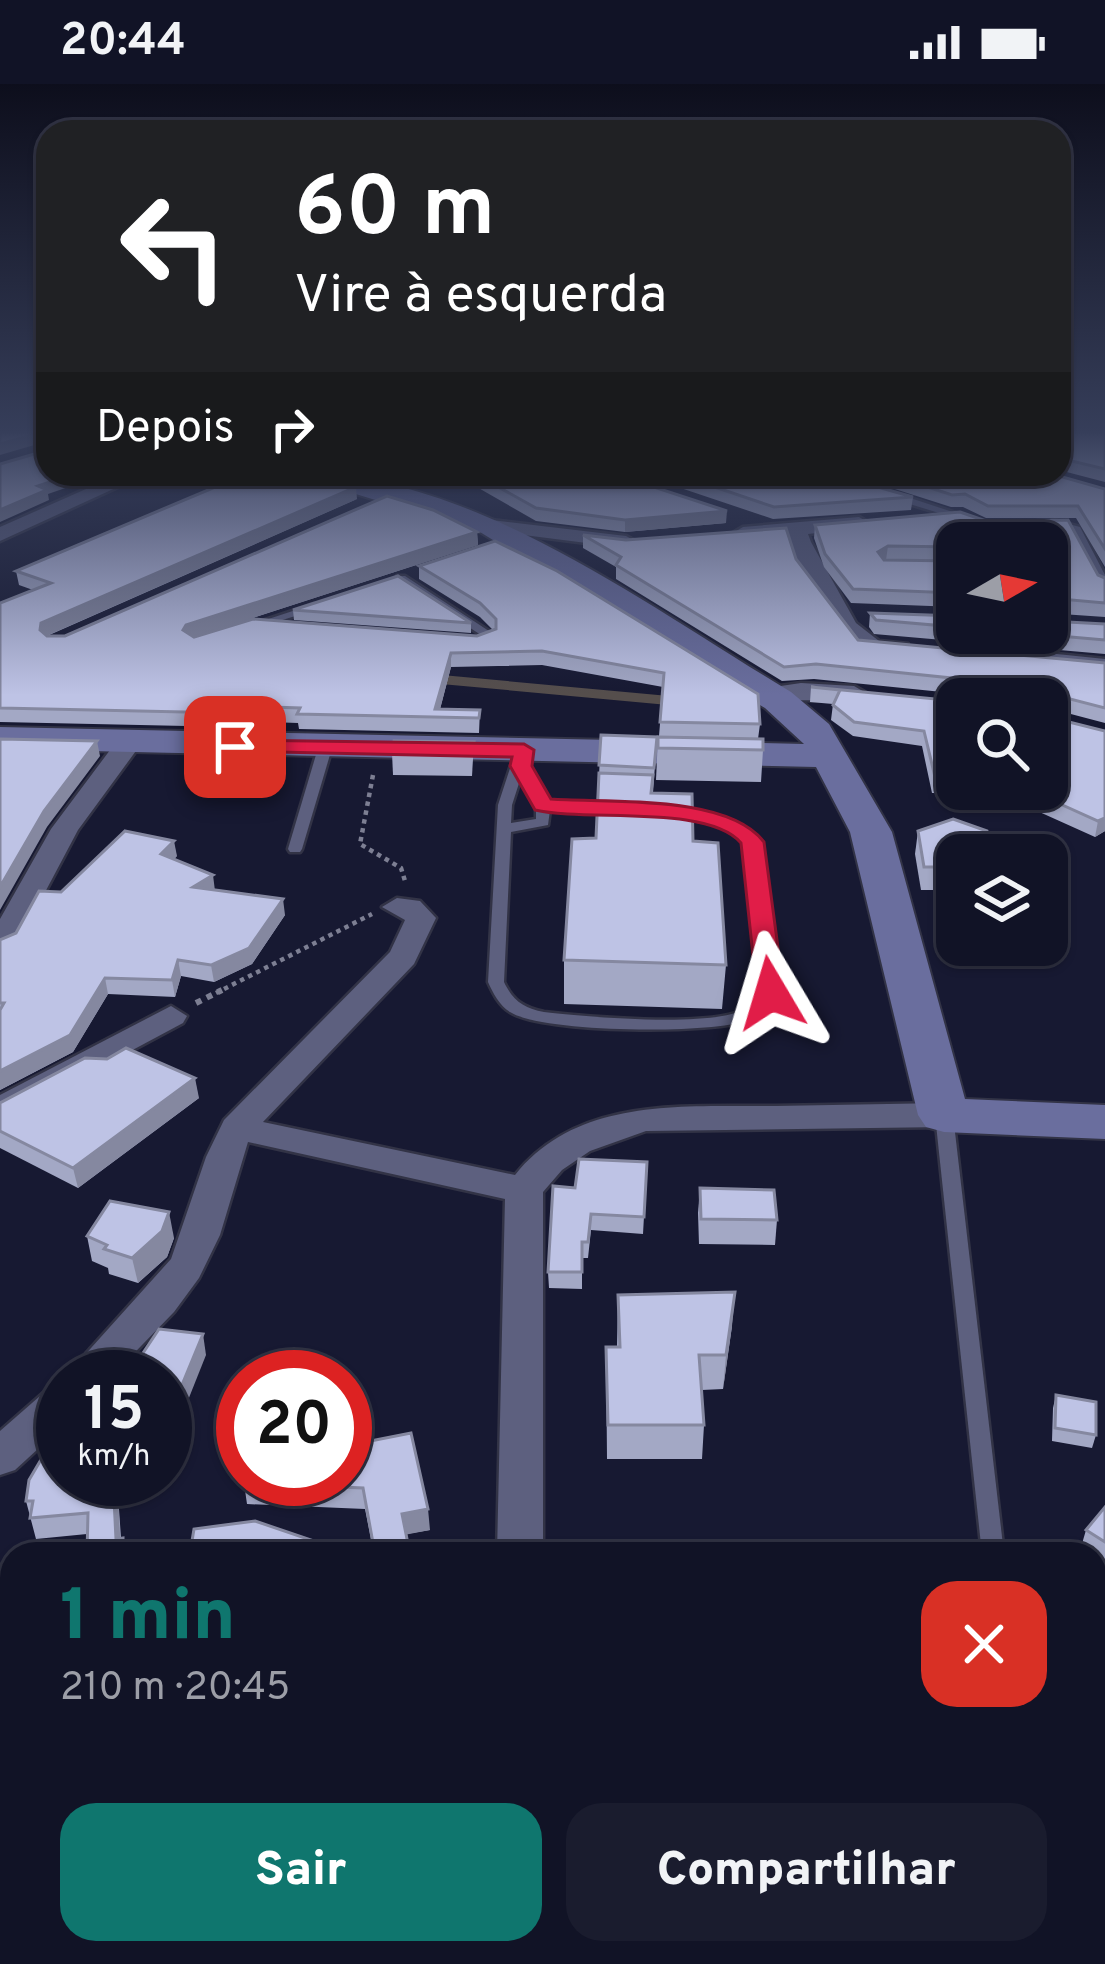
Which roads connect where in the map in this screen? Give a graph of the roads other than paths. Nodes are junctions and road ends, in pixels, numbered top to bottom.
1 (34, 520) edge
2 (467, 520) edge
3 (751, 520) edge
4 (900, 520) edge
5 (1068, 524) edge
6 (789, 529) junction
7 (0, 535) edge
8 (714, 536) edge
9 (503, 537) junction
10 (643, 542) edge
11 (424, 570) edge
12 (1105, 586) edge
13 (336, 600) edge
14 (257, 625) junction
15 (296, 628) edge
16 (238, 630) edge
17 (464, 641) edge
18 (919, 650) edge
19 (981, 654) edge
20 (1105, 666) edge
21 (875, 694) edge
22 (774, 697) junction
23 (0, 738) edge
24 (128, 744) junction
25 (823, 744) junction
26 (325, 748) junction
27 (522, 758) junction
28 (543, 806) junction
29 (629, 811) edge
30 (651, 812) edge
31 (504, 829) junction
32 (295, 849) dead end
33 (397, 907) road end
34 (0, 947) edge
35 (171, 1016) road end
36 (0, 1110) edge
37 (944, 1115) junction
38 (1105, 1122) edge
39 (237, 1127) junction
40 (524, 1190) junction
41 (111, 1350) edge
42 (36, 1425) edge
43 (0, 1457) edge
44 (520, 1542) edge
45 (992, 1542) edge

1 - 7 street
2 - 9 main road
3 - 6 street
4 - 6 street
5 - 12 lane
6 - 8 street
6 - 18 street
9 - 10 street
9 - 22 main road
11 - 17 lane
13 - 14 lane
14 - 15 lane
14 - 16 lane
19 - 20 street
21 - 22 street
22 - 25 main road
23 - 24 main road
24 - 26 main road
24 - 34 street
25 - 27 main road
25 - 37 main road
26 - 27 main road
26 - 32 lane
27 - 28 lane
27 - 31 lane
28 - 29 lane
28 - 31 lane
30 - 31 lane
33 - 39 street
35 - 36 street
37 - 38 main road
37 - 40 street
37 - 45 lane
39 - 40 street
39 - 41 street
40 - 44 street
42 - 43 street

